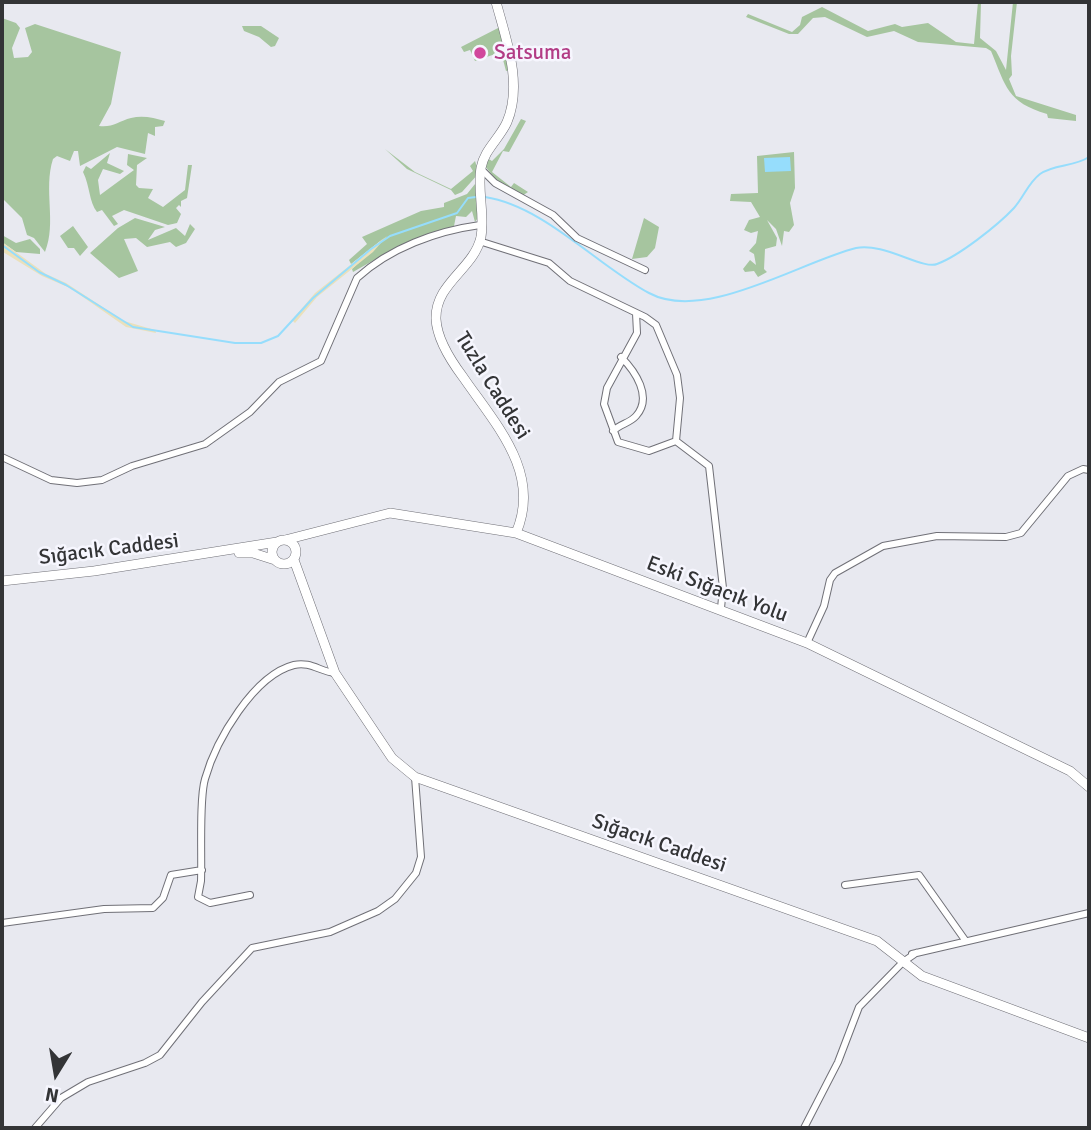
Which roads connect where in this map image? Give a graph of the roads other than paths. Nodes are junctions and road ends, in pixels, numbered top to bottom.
1 (496, 2) edge
2 (481, 169) junction
3 (481, 220) junction
4 (479, 241) junction
5 (645, 270) dead end
6 (636, 313) junction
7 (621, 357) junction
8 (614, 431) junction
9 (676, 441) junction
10 (2, 457) edge
11 (1089, 470) edge
12 (516, 533) junction
13 (308, 534) junction
14 (281, 541) junction
15 (220, 553) junction
16 (295, 557) junction
17 (278, 562) junction
18 (2, 581) edge
19 (302, 590) junction
20 (721, 608) junction
21 (807, 643) junction
22 (335, 673) junction
23 (415, 777) junction
24 (1089, 787) edge
25 (202, 870) junction
26 (845, 885) dead end
27 (250, 895) dead end
28 (1089, 913) edge
29 (2, 923) edge
30 (965, 940) junction
31 (899, 960) junction
32 (1089, 1038) edge
33 (35, 1128) edge
34 (804, 1128) edge

1 - 2 main road
2 - 3 main road, Tuzla Caddesi
2 - 5 street
3 - 4 main road, Tuzla Caddesi
3 - 10 street
4 - 6 street
4 - 12 main road, Tuzla Caddesi
6 - 7 street
6 - 9 street
7 - 8 street
7 - 8 street
8 - 9 street
9 - 20 street
11 - 21 street
12 - 13 main road, Eski Sığacık Yolu
12 - 20 main road, Eski Sığacık Yolu
13 - 14 main road, Eski Sığacık Yolu
13 - 16 main road
14 - 15 main road, Eski Sığacık Yolu
14 - 16 main road
14 - 17 main road
15 - 17 main road
15 - 18 main road, Sığacık Caddesi
16 - 17 main road
16 - 19 main road
17 - 19 main road
19 - 22 main road, Sığacık Caddesi
20 - 21 main road, Eski Sığacık Yolu
21 - 24 main road, Eski Sığacık Yolu
22 - 23 main road, Sığacık Caddesi
22 - 25 street
23 - 31 main road, Sığacık Caddesi
23 - 33 street
25 - 27 street
25 - 29 street
26 - 30 street
28 - 30 street
30 - 31 street
31 - 32 main road, Sığacık Caddesi
31 - 34 street

